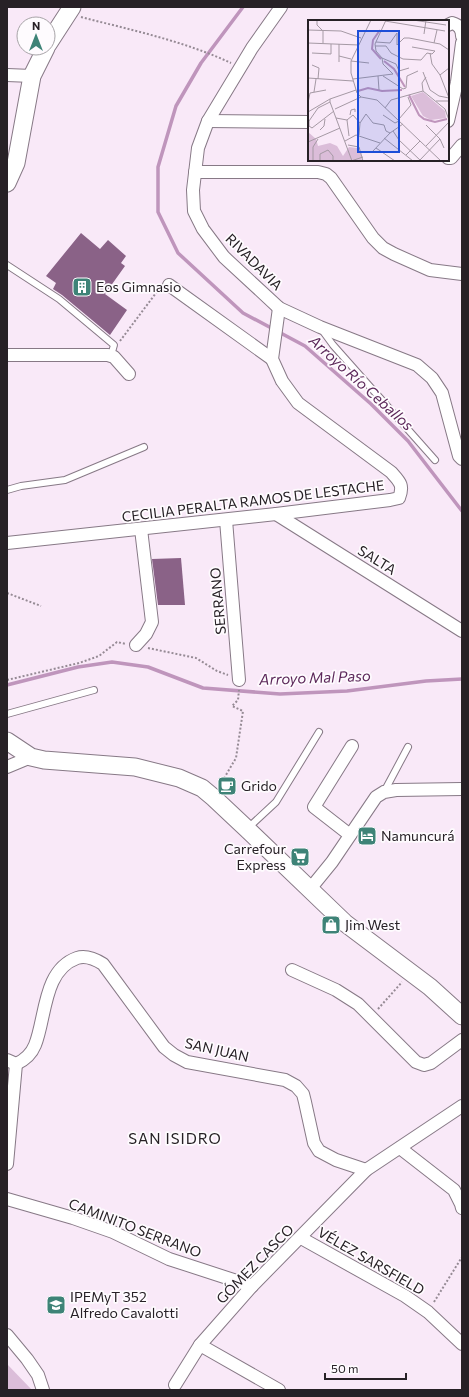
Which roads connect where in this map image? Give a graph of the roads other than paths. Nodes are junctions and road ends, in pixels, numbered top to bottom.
1 (281, 7) edge
2 (70, 10) edge
3 (449, 24) edge
4 (56, 32) edge
5 (462, 36) edge
6 (462, 43) edge
7 (42, 56) edge
8 (7, 75) edge
9 (32, 76) junction
10 (449, 117) edge
11 (208, 121) junction
12 (308, 122) edge
13 (462, 145) edge
14 (449, 158) edge
15 (12, 163) edge
16 (195, 172) junction
17 (7, 183) edge
18 (7, 265) edge
19 (462, 274) edge
20 (169, 285) road end
21 (279, 308) junction
22 (320, 327) junction
23 (7, 355) edge
24 (111, 356) junction
25 (272, 359) junction
26 (129, 374) dead end
27 (144, 447) dead end
28 (462, 459) edge
29 (436, 460) dead end
30 (7, 490) edge
31 (276, 514) junction
32 (226, 520) junction
33 (142, 529) junction
34 (7, 543) edge
35 (462, 631) edge
36 (136, 645) road end
37 (239, 680) road end
38 (94, 690) dead end
39 (7, 714) edge
40 (319, 732) dead end
41 (7, 741) edge
42 (352, 746) dead end
43 (408, 747) dead end
44 (31, 757) junction
45 (7, 767) edge
46 (462, 789) edge
47 (384, 792) junction
48 (247, 829) junction
49 (350, 835) junction
50 (310, 890) junction
51 (292, 970) dead end
52 (462, 1016) edge
53 (462, 1040) edge
54 (11, 1062) edge
55 (462, 1106) edge
56 (400, 1148) junction
57 (7, 1164) edge
58 (366, 1170) junction
59 (7, 1199) edge
60 (462, 1208) edge
61 (301, 1238) junction
62 (252, 1286) junction
63 (7, 1335) edge
64 (462, 1344) edge
65 (200, 1345) junction
66 (175, 1385) dead end
67 (43, 1390) edge
68 (279, 1390) edge

1 - 11 street, RIVADAVIA
2 - 4 main road
3 - 5 street
6 - 10 street
7 - 9 main road
8 - 9 street
9 - 15 main road
11 - 12 street
11 - 16 street, RIVADAVIA
13 - 14 street
15 - 17 main road
16 - 19 street
16 - 21 street, RIVADAVIA
18 - 24 lane
20 - 25 street
21 - 22 street, RIVADAVIA
21 - 25 street, CECILIA PERALTA RAMOS DE LESTACHE
22 - 28 street, RIVADAVIA
22 - 29 lane
23 - 24 street
24 - 26 street
25 - 31 street, CECILIA PERALTA RAMOS DE LESTACHE
27 - 30 lane
31 - 32 street, CECILIA PERALTA RAMOS DE LESTACHE
31 - 35 street, SALTA
32 - 33 street, CECILIA PERALTA RAMOS DE LESTACHE
32 - 37 street, SERRANO
33 - 34 street, CECILIA PERALTA RAMOS DE LESTACHE
33 - 36 street
38 - 39 lane
40 - 48 lane
41 - 44 main road
42 - 49 street
43 - 47 lane
44 - 45 street
44 - 48 main road
46 - 47 street
47 - 49 street
48 - 50 main road
49 - 50 street
50 - 52 main road
51 - 53 street
54 - 57 street
54 - 58 street, SAN JUAN
55 - 56 street
56 - 58 street
56 - 60 street
58 - 61 street, GÓMEZ CASCO
59 - 62 street, CAMINITO SERRANO
61 - 62 street, GÓMEZ CASCO
61 - 64 street, VÉLEZ SARSFIELD
62 - 65 street, GÓMEZ CASCO
63 - 67 street
65 - 66 street, GÓMEZ CASCO
65 - 68 street

